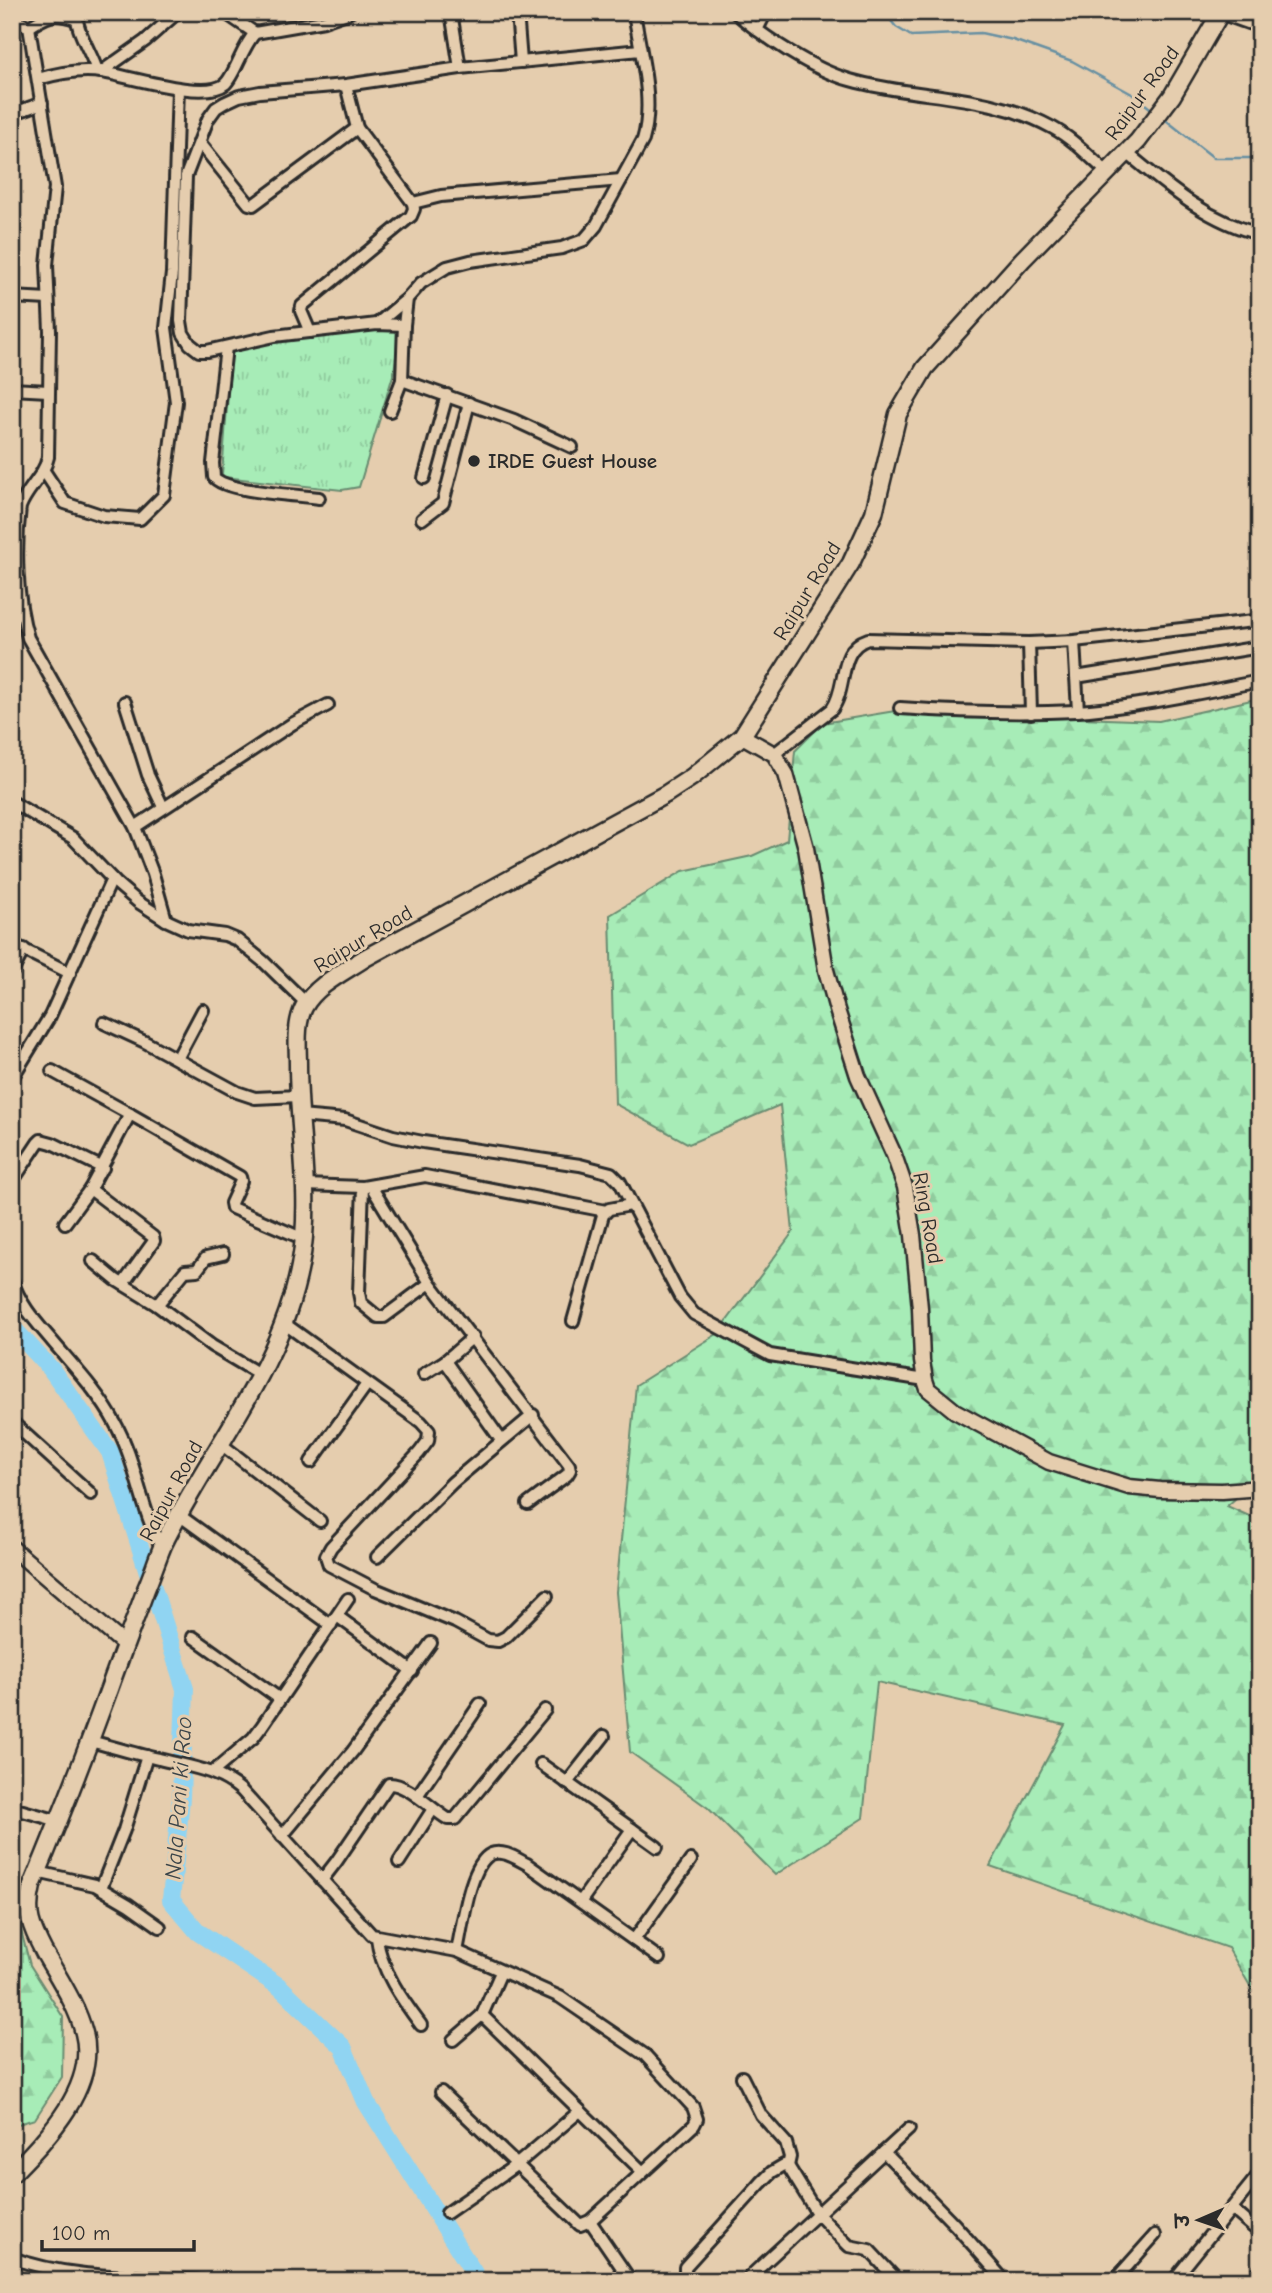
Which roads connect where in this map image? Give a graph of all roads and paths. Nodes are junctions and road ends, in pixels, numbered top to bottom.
1 (178, 12) edge
2 (224, 12) edge
3 (350, 12) edge
4 (451, 12) edge
5 (517, 12) edge
6 (634, 12) edge
7 (735, 12) edge
8 (766, 12) edge
9 (1220, 13) edge
10 (77, 16) edge
11 (12, 24) edge
12 (1260, 25) edge
13 (29, 27) junction
14 (757, 30) junction
15 (255, 33) junction
16 (640, 50) junction
17 (520, 62) junction
18 (460, 68) junction
19 (99, 72) junction
20 (38, 79) junction
21 (346, 85) junction
22 (178, 89) junction
23 (42, 103) junction
24 (12, 114) edge
25 (357, 128) junction
26 (200, 143) junction
27 (1132, 147) junction
28 (1107, 172) junction
29 (621, 180) junction
30 (413, 203) junction
31 (1260, 234) edge
32 (12, 297) edge
33 (48, 299) junction
34 (407, 299) junction
35 (377, 324) junction
36 (404, 325) junction
37 (310, 332) junction
38 (226, 347) junction
39 (402, 380) junction
40 (12, 389) edge
41 (48, 391) junction
42 (447, 395) junction
43 (470, 403) junction
44 (390, 411) dead end
45 (572, 447) dead end
46 (44, 471) junction
47 (424, 478) dead end
48 (319, 498) dead end
49 (15, 517) edge
50 (422, 519) dead end
51 (1260, 629) edge
52 (1074, 641) junction
53 (1029, 643) junction
54 (1260, 647) edge
55 (1076, 677) junction
56 (1260, 681) edge
57 (125, 702) dead end
58 (328, 705) dead end
59 (900, 708) dead end
60 (1078, 710) junction
61 (1031, 713) junction
62 (742, 736) junction
63 (774, 754) junction
64 (12, 802) edge
65 (163, 807) junction
66 (135, 827) junction
67 (112, 879) junction
68 (166, 920) junction
69 (12, 944) edge
70 (24, 949) junction
71 (12, 972) edge
72 (70, 973) junction
73 (306, 1003) junction
74 (203, 1010) dead end
75 (104, 1023) dead end
76 (177, 1059) junction
77 (52, 1071) dead end
78 (12, 1078) edge
79 (298, 1096) junction
80 (130, 1114) junction
81 (300, 1116) junction
82 (103, 1168) junction
83 (12, 1182) edge
84 (304, 1185) junction
85 (367, 1186) junction
86 (90, 1189) junction
87 (631, 1205) junction
88 (606, 1211) junction
89 (65, 1223) dead end
90 (304, 1239) junction
91 (223, 1254) dead end
92 (93, 1261) dead end
93 (12, 1280) edge
94 (430, 1283) junction
95 (123, 1284) junction
96 (157, 1305) junction
97 (573, 1321) dead end
98 (285, 1324) junction
99 (473, 1337) junction
100 (445, 1361) junction
101 (424, 1374) dead end
102 (261, 1375) junction
103 (925, 1380) junction
104 (367, 1384) junction
105 (533, 1415) junction
106 (12, 1422) edge
107 (501, 1440) junction
108 (221, 1444) junction
109 (311, 1462) dead end
110 (1260, 1488) edge
111 (91, 1494) dead end
112 (528, 1504) dead end
113 (179, 1515) junction
114 (320, 1521) dead end
115 (12, 1548) edge
116 (160, 1552) junction
117 (377, 1557) dead end
118 (547, 1596) dead end
119 (348, 1599) dead end
120 (334, 1620) junction
121 (193, 1637) dead end
122 (431, 1643) dead end
123 (125, 1645) junction
124 (412, 1671) junction
125 (280, 1699) junction
126 (480, 1704) dead end
127 (545, 1710) dead end
128 (604, 1736) dead end
129 (90, 1741) junction
130 (147, 1756) junction
131 (541, 1764) dead end
132 (213, 1772) junction
133 (567, 1783) junction
134 (417, 1796) junction
135 (12, 1808) edge
136 (433, 1809) junction
137 (59, 1821) junction
138 (632, 1829) junction
139 (282, 1836) junction
140 (657, 1847) dead end
141 (691, 1860) dead end
142 (399, 1862) dead end
143 (37, 1872) junction
144 (322, 1880) junction
145 (101, 1888) junction
146 (581, 1901) junction
147 (160, 1927) dead end
148 (377, 1938) junction
149 (634, 1940) junction
150 (457, 1951) junction
151 (659, 1958) dead end
152 (501, 1972) junction
153 (482, 2015) junction
154 (421, 2025) dead end
155 (453, 2040) dead end
156 (742, 2077) dead end
157 (441, 2092) dead end
158 (580, 2111) junction
159 (909, 2129) dead end
160 (884, 2152) junction
161 (516, 2165) junction
162 (789, 2166) junction
163 (642, 2171) junction
164 (1260, 2173) edge
165 (12, 2174) edge
166 (1232, 2209) junction
167 (447, 2213) dead end
168 (817, 2213) junction
169 (590, 2221) junction
170 (1260, 2233) edge
171 (1155, 2235) dead end
172 (12, 2258) edge
173 (1260, 2269) edge
174 (201, 2281) edge
175 (631, 2281) edge
176 (690, 2281) edge
177 (745, 2281) edge
178 (898, 2281) edge
179 (1004, 2281) edge
180 (1114, 2281) edge
181 (1173, 2281) edge
182 (1251, 2281) edge

1 - 19 street
2 - 15 street
3 - 15 street
4 - 18 street
5 - 17 street
6 - 16 street
7 - 14 street
8 - 14 street
9 - 12 street
9 - 27 main road, Raipur Road
10 - 13 street
10 - 19 street
11 - 13 street
13 - 20 street
14 - 28 street
15 - 22 street
16 - 17 street
16 - 29 street
17 - 18 street
18 - 21 street
19 - 20 street
19 - 22 street
20 - 23 street
21 - 25 street
21 - 26 street
22 - 46 street
23 - 24 street
23 - 33 street
25 - 26 street
25 - 30 street
26 - 38 street
27 - 28 main road, Raipur Road
27 - 31 street
28 - 62 main road, Raipur Road
29 - 30 street
29 - 34 street
30 - 37 street
32 - 33 street
33 - 41 street
34 - 35 street
34 - 36 street
35 - 36 street
35 - 37 street
36 - 39 street
37 - 38 street
38 - 48 street
39 - 42 street
39 - 44 street
40 - 41 street
41 - 46 street
42 - 43 street
42 - 47 street
43 - 45 street
43 - 50 street
46 - 49 street
49 - 66 street
51 - 52 street
52 - 53 street
52 - 55 street
53 - 61 street
53 - 63 street
54 - 55 street
55 - 60 street
56 - 60 street
57 - 65 street
58 - 65 street
59 - 61 street
60 - 61 street
62 - 63 street
62 - 73 main road, Raipur Road
63 - 103 street, Ring Road
64 - 67 street
65 - 66 street
66 - 68 street
67 - 68 street
67 - 72 street
68 - 73 street
69 - 70 street
70 - 71 street
70 - 72 street
72 - 78 street
73 - 79 main road, Raipur Road
74 - 76 street
75 - 76 street
76 - 79 street
77 - 80 street
79 - 81 main road, Raipur Road
80 - 82 street
80 - 90 street
81 - 84 main road, Raipur Road
81 - 87 street
82 - 83 street
82 - 86 street
84 - 85 street
84 - 90 main road, Raipur Road
85 - 88 street
85 - 94 street
85 - 94 street
86 - 89 street
86 - 95 street
87 - 88 street
87 - 103 street
88 - 97 street
90 - 98 main road, Raipur Road
91 - 96 street
92 - 95 street
93 - 116 street
94 - 99 street
95 - 96 street
96 - 102 street
98 - 102 main road, Raipur Road
98 - 104 street
99 - 100 street
99 - 105 street
100 - 101 street
100 - 107 street
102 - 108 main road, Raipur Road
103 - 110 street
104 - 109 street
104 - 118 street
105 - 107 street
105 - 112 street
106 - 111 street
107 - 117 street
108 - 113 main road, Raipur Road
108 - 114 street
113 - 116 main road, Raipur Road
113 - 120 street
115 - 123 street
116 - 123 main road, Raipur Road
119 - 120 street
120 - 124 street
120 - 125 street
121 - 125 street
122 - 124 street
123 - 129 main road, Raipur Road
124 - 139 street
125 - 132 street
126 - 134 street
127 - 136 street
128 - 133 street
129 - 130 street
129 - 137 main road, Raipur Road
130 - 132 street
130 - 145 street
131 - 133 street
132 - 139 street
133 - 138 street
134 - 136 street
134 - 144 street
135 - 137 street
136 - 142 street
137 - 143 main road, Raipur Road
138 - 140 street
138 - 146 street
139 - 144 street
141 - 149 street
143 - 145 street
143 - 165 main road, Raipur Road
144 - 148 street
145 - 147 street
146 - 149 street
146 - 150 street
148 - 150 street
148 - 154 street
149 - 151 street
150 - 152 street
152 - 153 street
152 - 163 street
153 - 155 street
153 - 158 street
156 - 162 street
157 - 161 street
158 - 161 street
158 - 163 street
159 - 160 street
160 - 168 street
160 - 179 street
161 - 167 street
161 - 169 street
162 - 168 street
162 - 176 street
163 - 169 street
164 - 166 street
166 - 170 street
166 - 181 street
168 - 177 street
168 - 178 street
169 - 175 street
171 - 180 street
172 - 174 street
173 - 182 street

